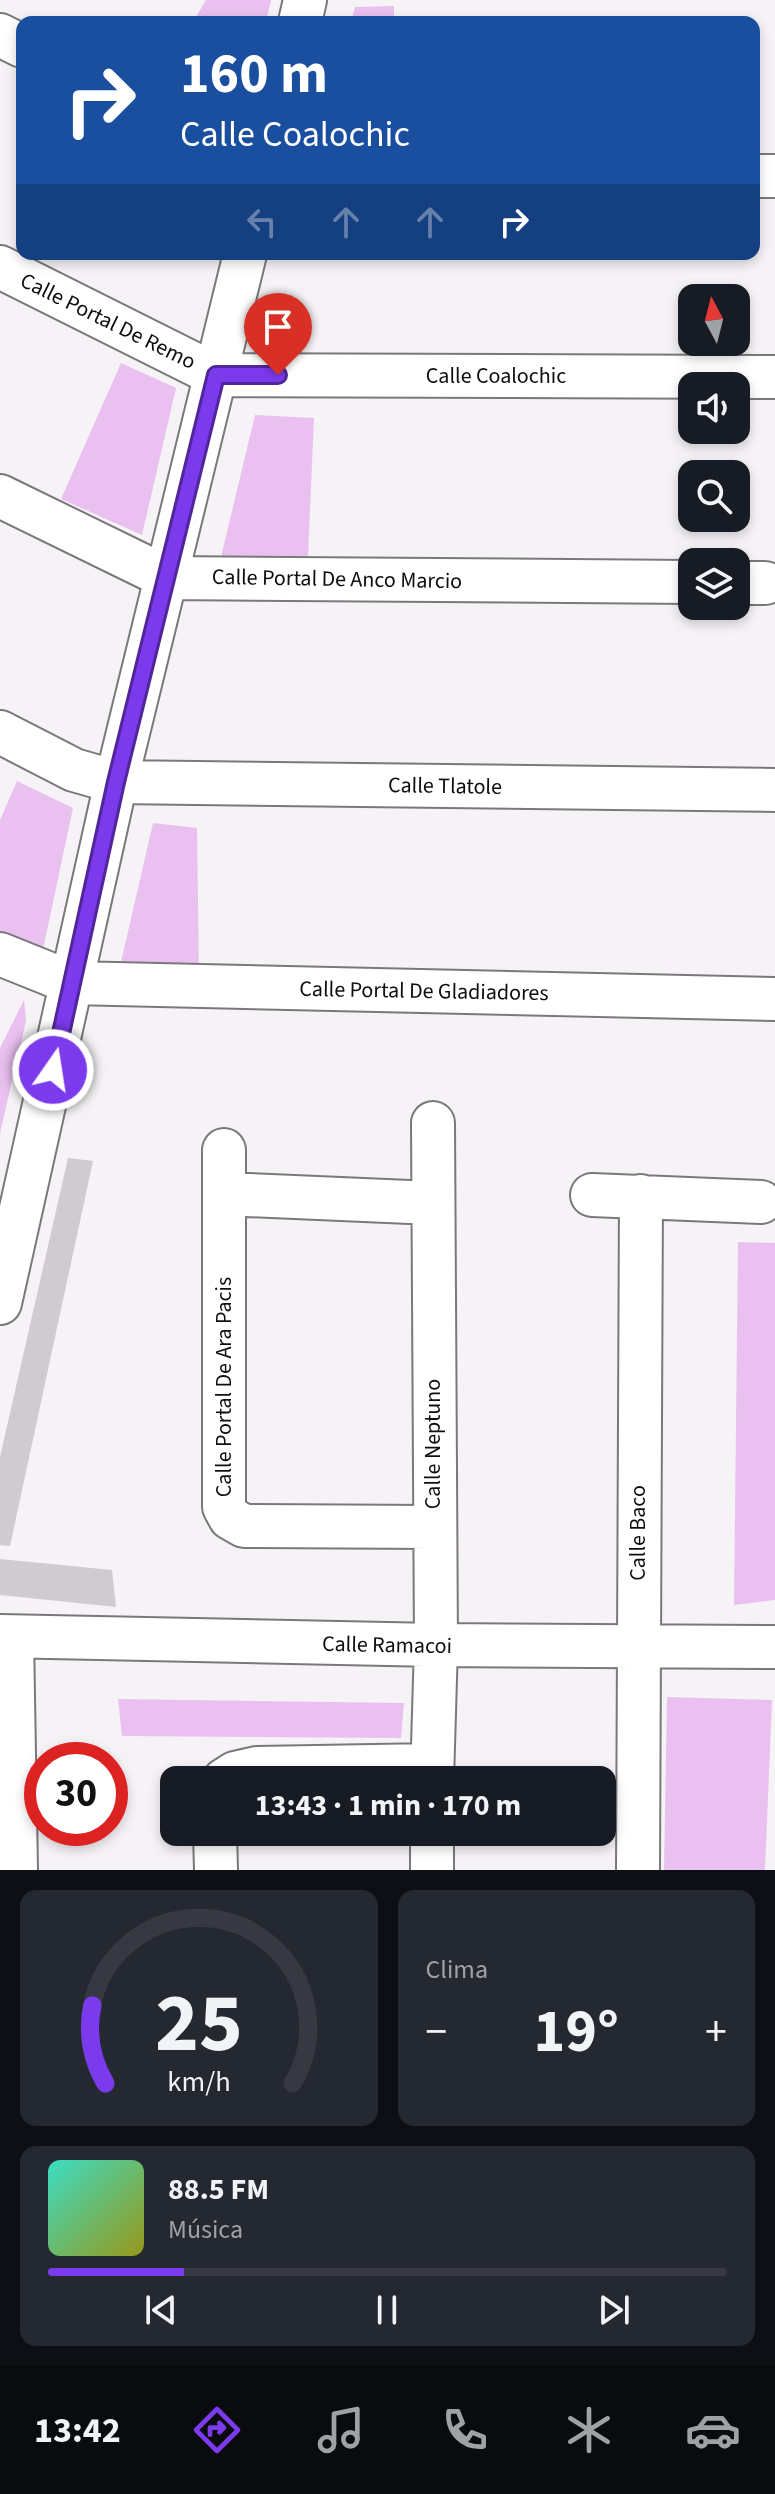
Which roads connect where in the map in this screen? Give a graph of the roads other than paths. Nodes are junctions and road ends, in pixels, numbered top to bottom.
1 (244, 260) edge
2 (0, 267) edge
3 (216, 375) junction
4 (775, 377) edge
5 (0, 496) edge
6 (168, 578) junction
7 (678, 582) edge
8 (0, 732) edge
9 (116, 782) junction
10 (775, 790) edge
11 (0, 954) edge
12 (72, 983) junction
13 (775, 999) edge
14 (433, 1123) dead end
15 (224, 1150) dead end
16 (224, 1194) junction
17 (592, 1195) dead end
18 (641, 1196) junction
19 (761, 1202) dead end
20 (433, 1203) junction
21 (0, 1303) edge
22 (433, 1527) junction
23 (6, 1637) edge
24 (436, 1645) junction
25 (775, 1647) edge
26 (638, 1648) junction
27 (432, 1766) edge
28 (215, 1846) edge
29 (432, 1846) edge
30 (16, 1870) edge
31 (216, 1870) edge
32 (432, 1870) edge
33 (638, 1870) edge

1 - 3 street
2 - 3 street, Calle Portal De Remo
3 - 4 street, Calle Coalochic
3 - 6 street
5 - 6 street, Calle Portal De Anco Marcio
6 - 7 street, Calle Portal De Anco Marcio
6 - 9 street
8 - 9 street, Calle Tlatole
9 - 10 street, Calle Tlatole
9 - 12 street
11 - 12 street
12 - 13 street, Calle Portal De Gladiadores
12 - 21 street
14 - 20 street, Calle Neptuno
15 - 16 street, Calle Portal De Ara Pacis
16 - 20 street
16 - 22 street, Calle Portal De Ara Pacis
17 - 18 street
18 - 19 street
18 - 26 street, Calle Baco
20 - 22 street, Calle Neptuno
22 - 24 street, Calle Neptuno
23 - 24 street, Calle Ramacoi
23 - 30 street
24 - 26 street, Calle Ramacoi
24 - 27 street, Calle Neptuno
25 - 26 street, Calle Ramacoi
26 - 33 street, Calle Baco
28 - 31 street
29 - 32 street

